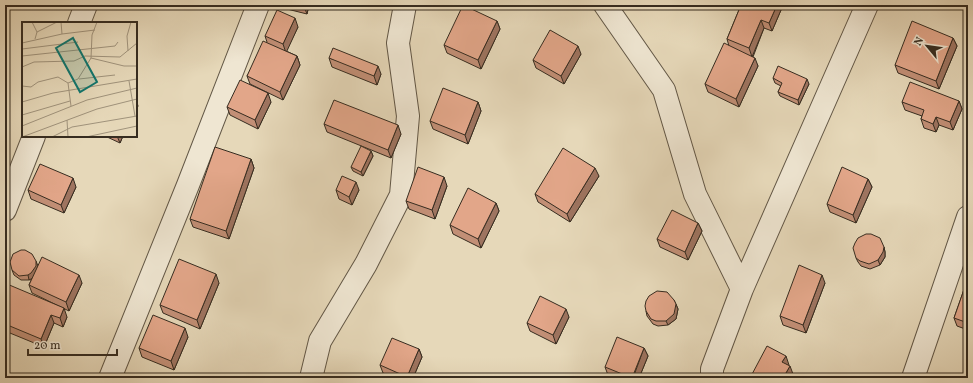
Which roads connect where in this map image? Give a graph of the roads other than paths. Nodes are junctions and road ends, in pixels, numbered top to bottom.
1 (86, 5) edge
2 (258, 5) edge
3 (406, 5) edge
4 (605, 5) edge
5 (867, 5) edge
6 (79, 22) edge
7 (34, 137) edge
8 (5, 210) edge
9 (968, 217) edge
10 (742, 289) junction
11 (110, 378) edge
12 (311, 378) edge
13 (712, 378) edge
14 (913, 378) edge

1 - 6 street
2 - 11 street
3 - 12 street
4 - 10 street
5 - 10 street
7 - 8 street
9 - 14 street
10 - 13 street

